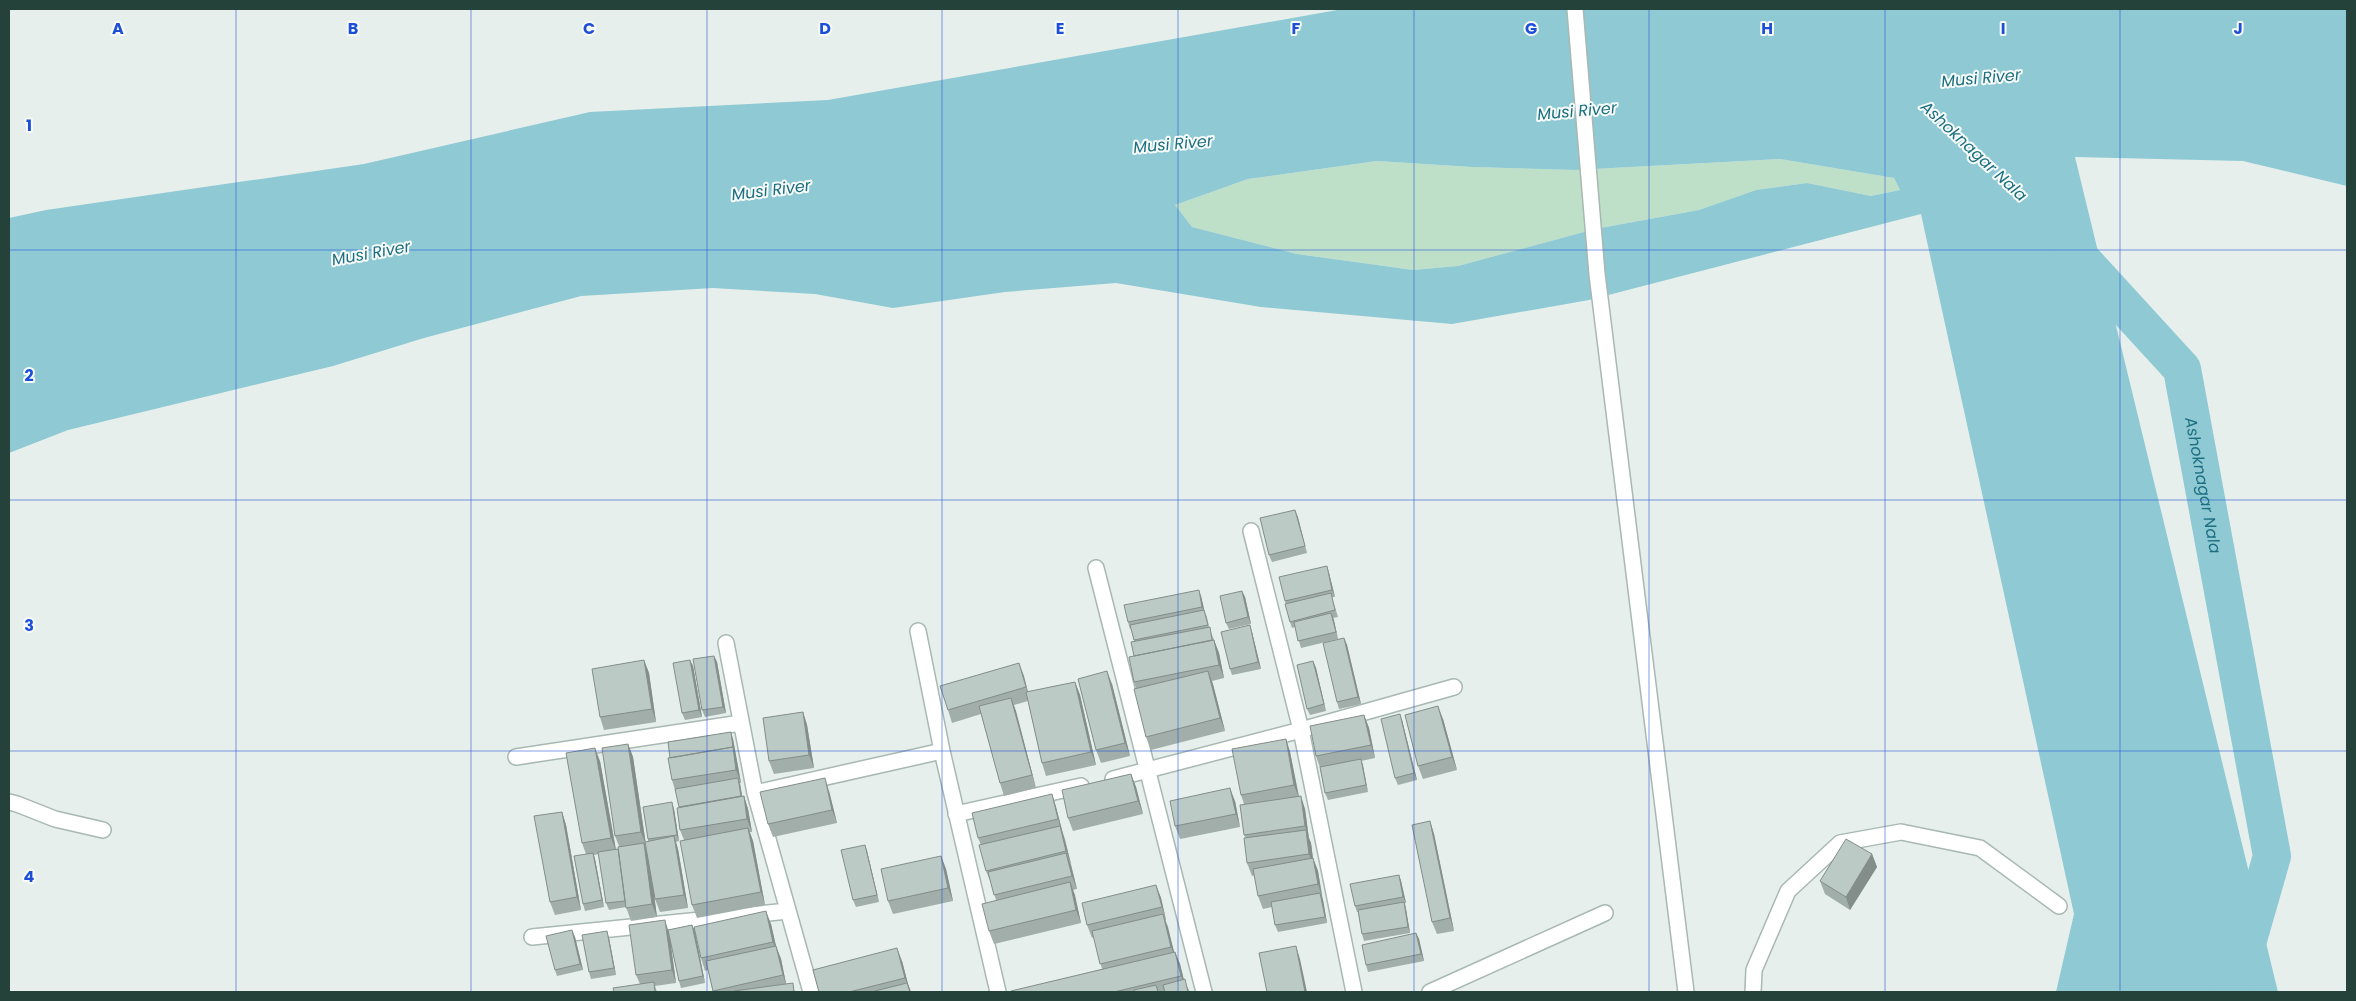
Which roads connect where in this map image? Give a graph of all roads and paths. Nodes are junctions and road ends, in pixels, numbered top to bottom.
1 (1574, 9) edge
2 (1251, 530) dead end
3 (1096, 568) dead end
4 (918, 631) dead end
5 (726, 643) dead end
6 (1454, 687) dead end
7 (741, 722) junction
8 (1301, 730) junction
9 (942, 751) junction
10 (516, 757) dead end
11 (1147, 771) junction
12 (755, 793) junction
13 (9, 802) edge
14 (956, 814) junction
15 (103, 830) dead end
16 (2060, 906) dead end
17 (788, 911) junction
18 (1604, 913) dead end
19 (532, 936) dead end
20 (811, 992) edge
21 (998, 992) edge
22 (1204, 992) edge
23 (1354, 992) edge
24 (1430, 992) edge
25 (1686, 992) edge
26 (1753, 992) edge

1 - 25 street
2 - 8 street
3 - 11 street
4 - 9 street
5 - 7 street
6 - 8 street
7 - 10 street
7 - 12 street
8 - 11 street
8 - 23 street
9 - 12 street
9 - 14 street
11 - 14 street
11 - 22 street
12 - 17 street
13 - 15 street
14 - 21 street
16 - 26 street
17 - 19 street
17 - 20 street
18 - 24 street

